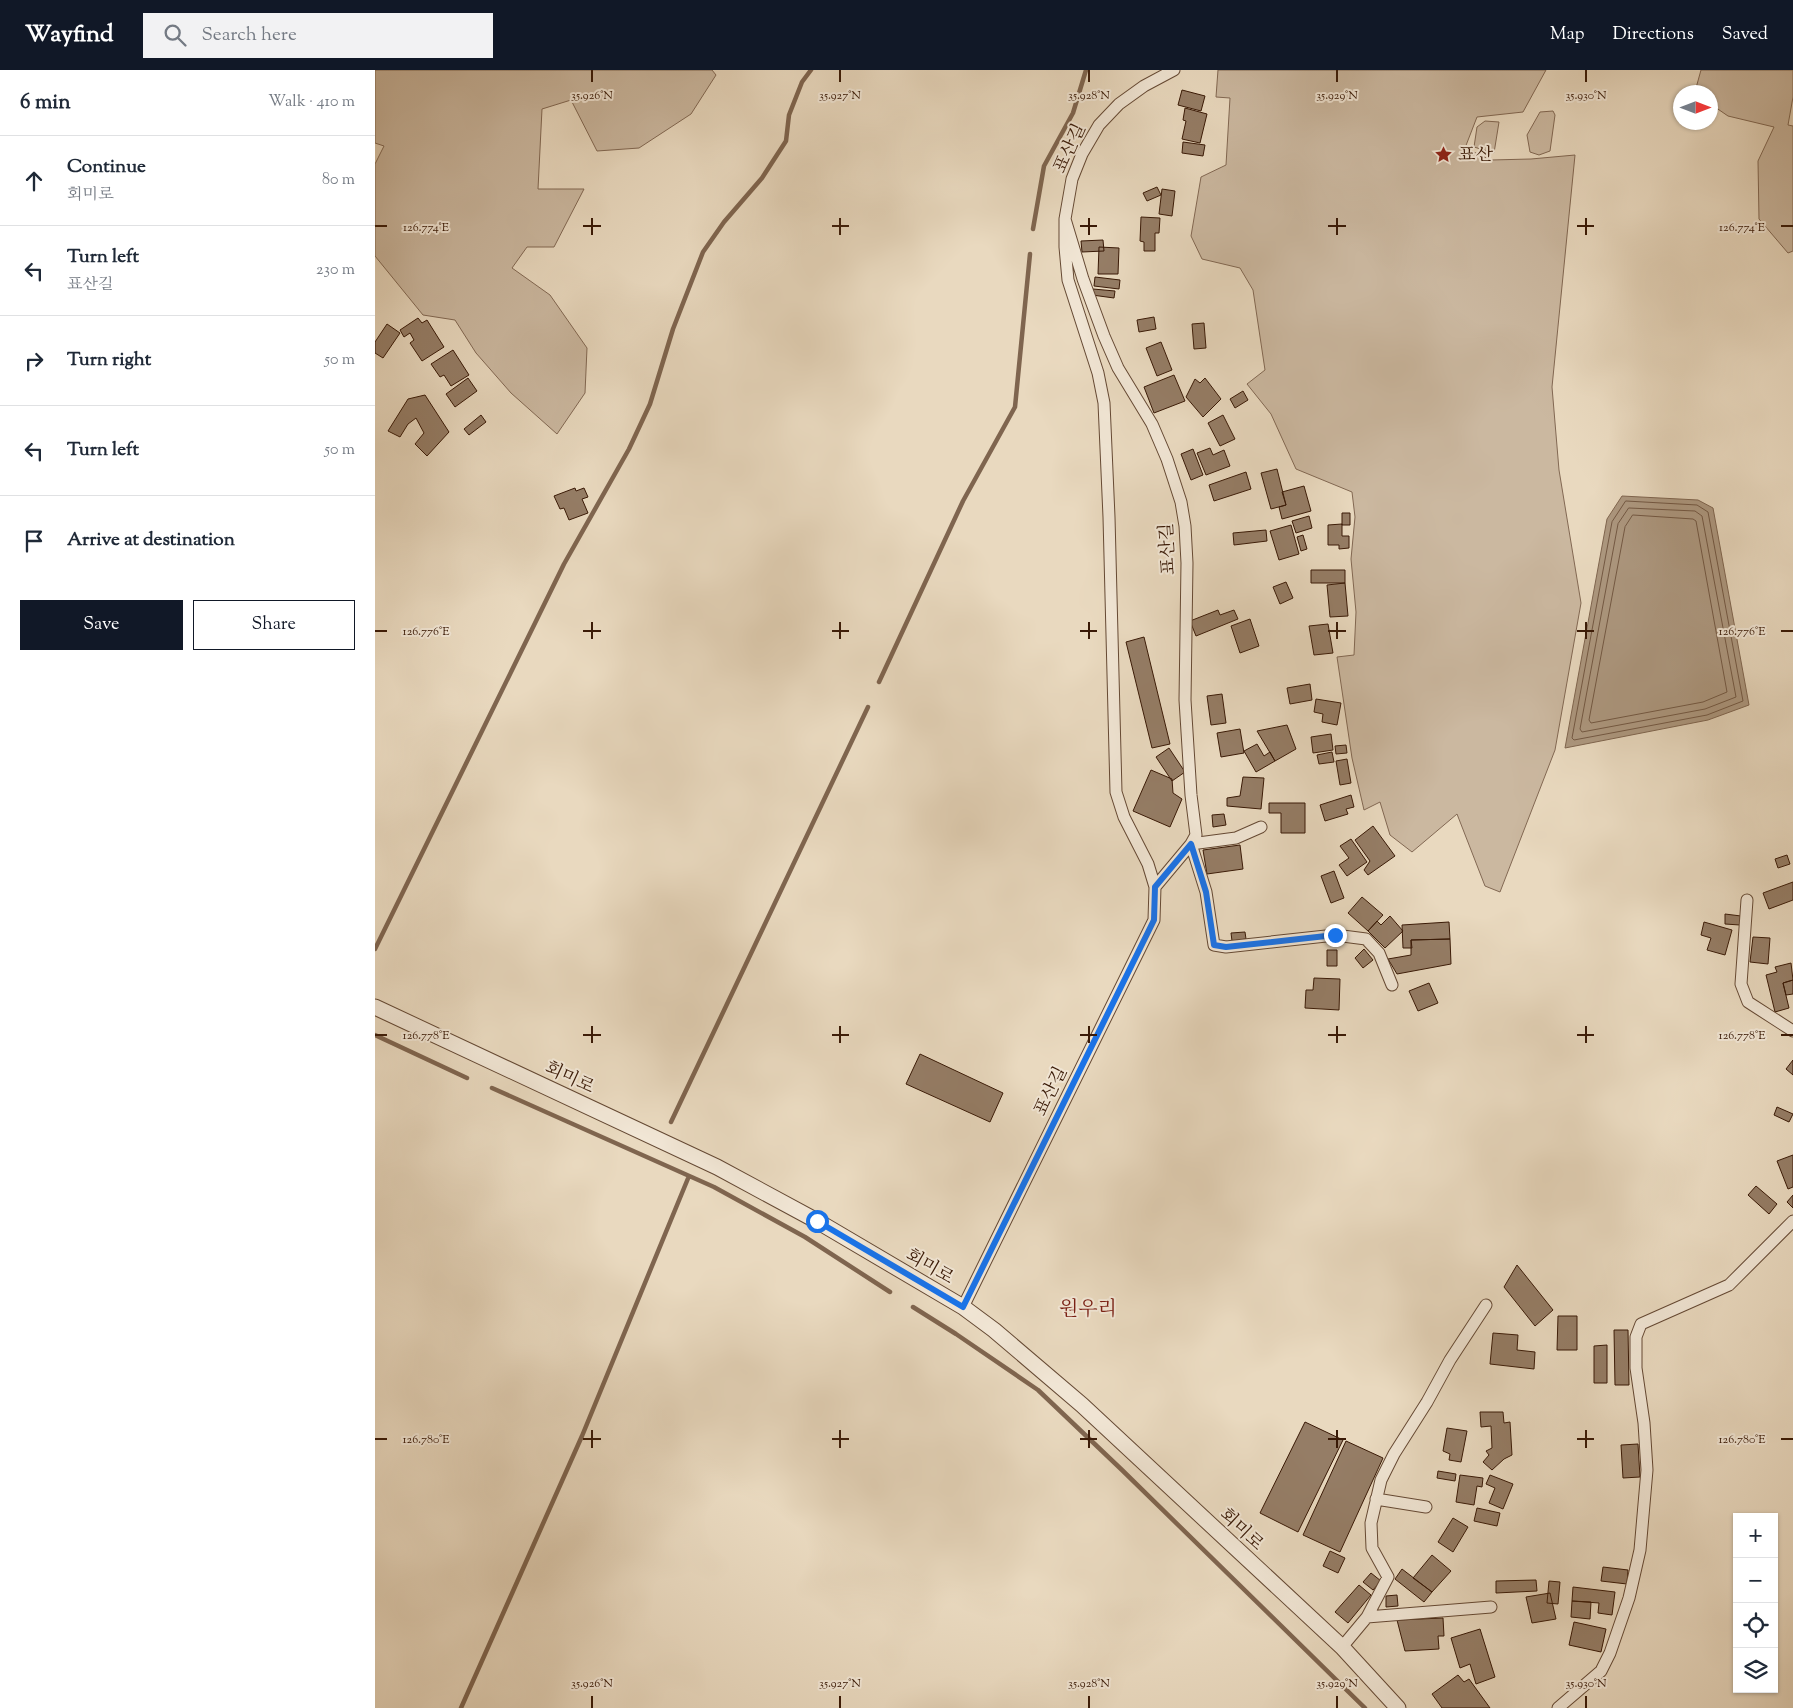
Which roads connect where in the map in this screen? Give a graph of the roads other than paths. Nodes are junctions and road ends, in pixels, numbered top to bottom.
1 (1174, 70) edge
2 (1065, 219) junction
3 (1261, 827) dead end
4 (1191, 844) junction
5 (1155, 887) junction
6 (1747, 900) dead end
7 (1392, 985) dead end
8 (375, 1007) edge
9 (1793, 1031) edge
10 (1793, 1221) edge
11 (1486, 1305) dead end
12 (963, 1307) junction
13 (1376, 1499) junction
14 (1426, 1507) dead end
15 (1491, 1606) dead end
16 (1367, 1617) junction
17 (1342, 1647) junction
18 (1398, 1708) edge
19 (1558, 1708) edge

1 - 2 street, 표산길
2 - 4 street, 표산길
2 - 5 street, 표산길
3 - 4 street
4 - 5 street
4 - 7 street
5 - 12 street, 표산길
6 - 9 street
8 - 12 street, 회미로
10 - 19 street
11 - 13 street
12 - 17 street, 회미로
13 - 14 street
13 - 16 street
15 - 16 street
16 - 17 street
17 - 18 street, 회미로

